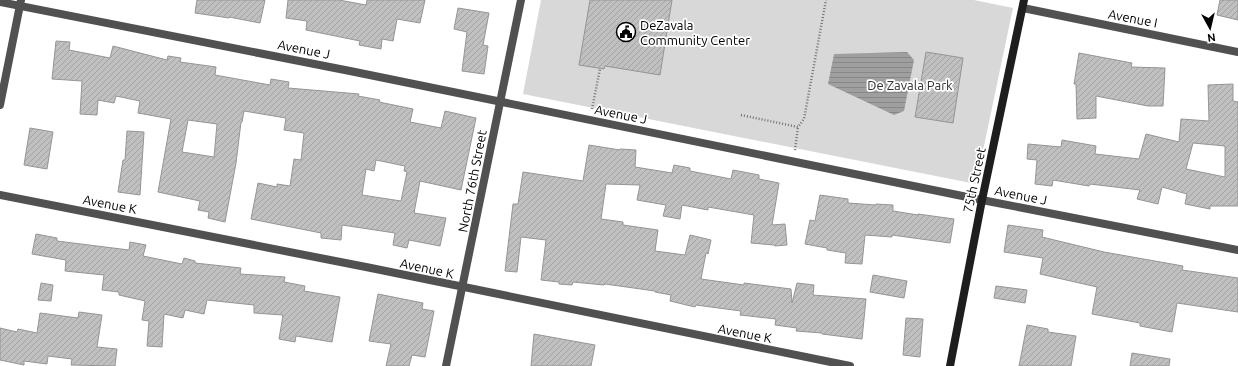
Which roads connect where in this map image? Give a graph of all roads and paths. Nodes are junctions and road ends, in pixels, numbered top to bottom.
1 (521, 0) edge
2 (826, 0) edge
3 (0, 2) edge
4 (21, 3) edge
5 (1024, 4) edge
6 (1238, 52) edge
7 (600, 68) dead end
8 (500, 102) junction
9 (0, 106) edge
10 (741, 115) dead end
11 (590, 120) junction
12 (798, 127) junction
13 (793, 162) junction
14 (0, 195) edge
15 (982, 200) junction
16 (1238, 250) edge
17 (463, 288) junction
18 (446, 366) edge
19 (850, 366) edge
20 (950, 366) edge

1 - 8 street, North 76th Street
2 - 12 path
3 - 4 street, Avenue J
4 - 8 street, Avenue J
4 - 9 street
5 - 6 street, Avenue I
5 - 15 main road, 75th Street
7 - 11 path
8 - 11 street, Avenue J
8 - 17 street, North 76th Street
10 - 12 path
11 - 13 street, Avenue J
12 - 13 path
13 - 15 street, Avenue J
14 - 17 street, Avenue K
15 - 16 street, Avenue J
15 - 20 main road, 75th Street
17 - 18 street, North 76th Street
17 - 19 street, Avenue K

